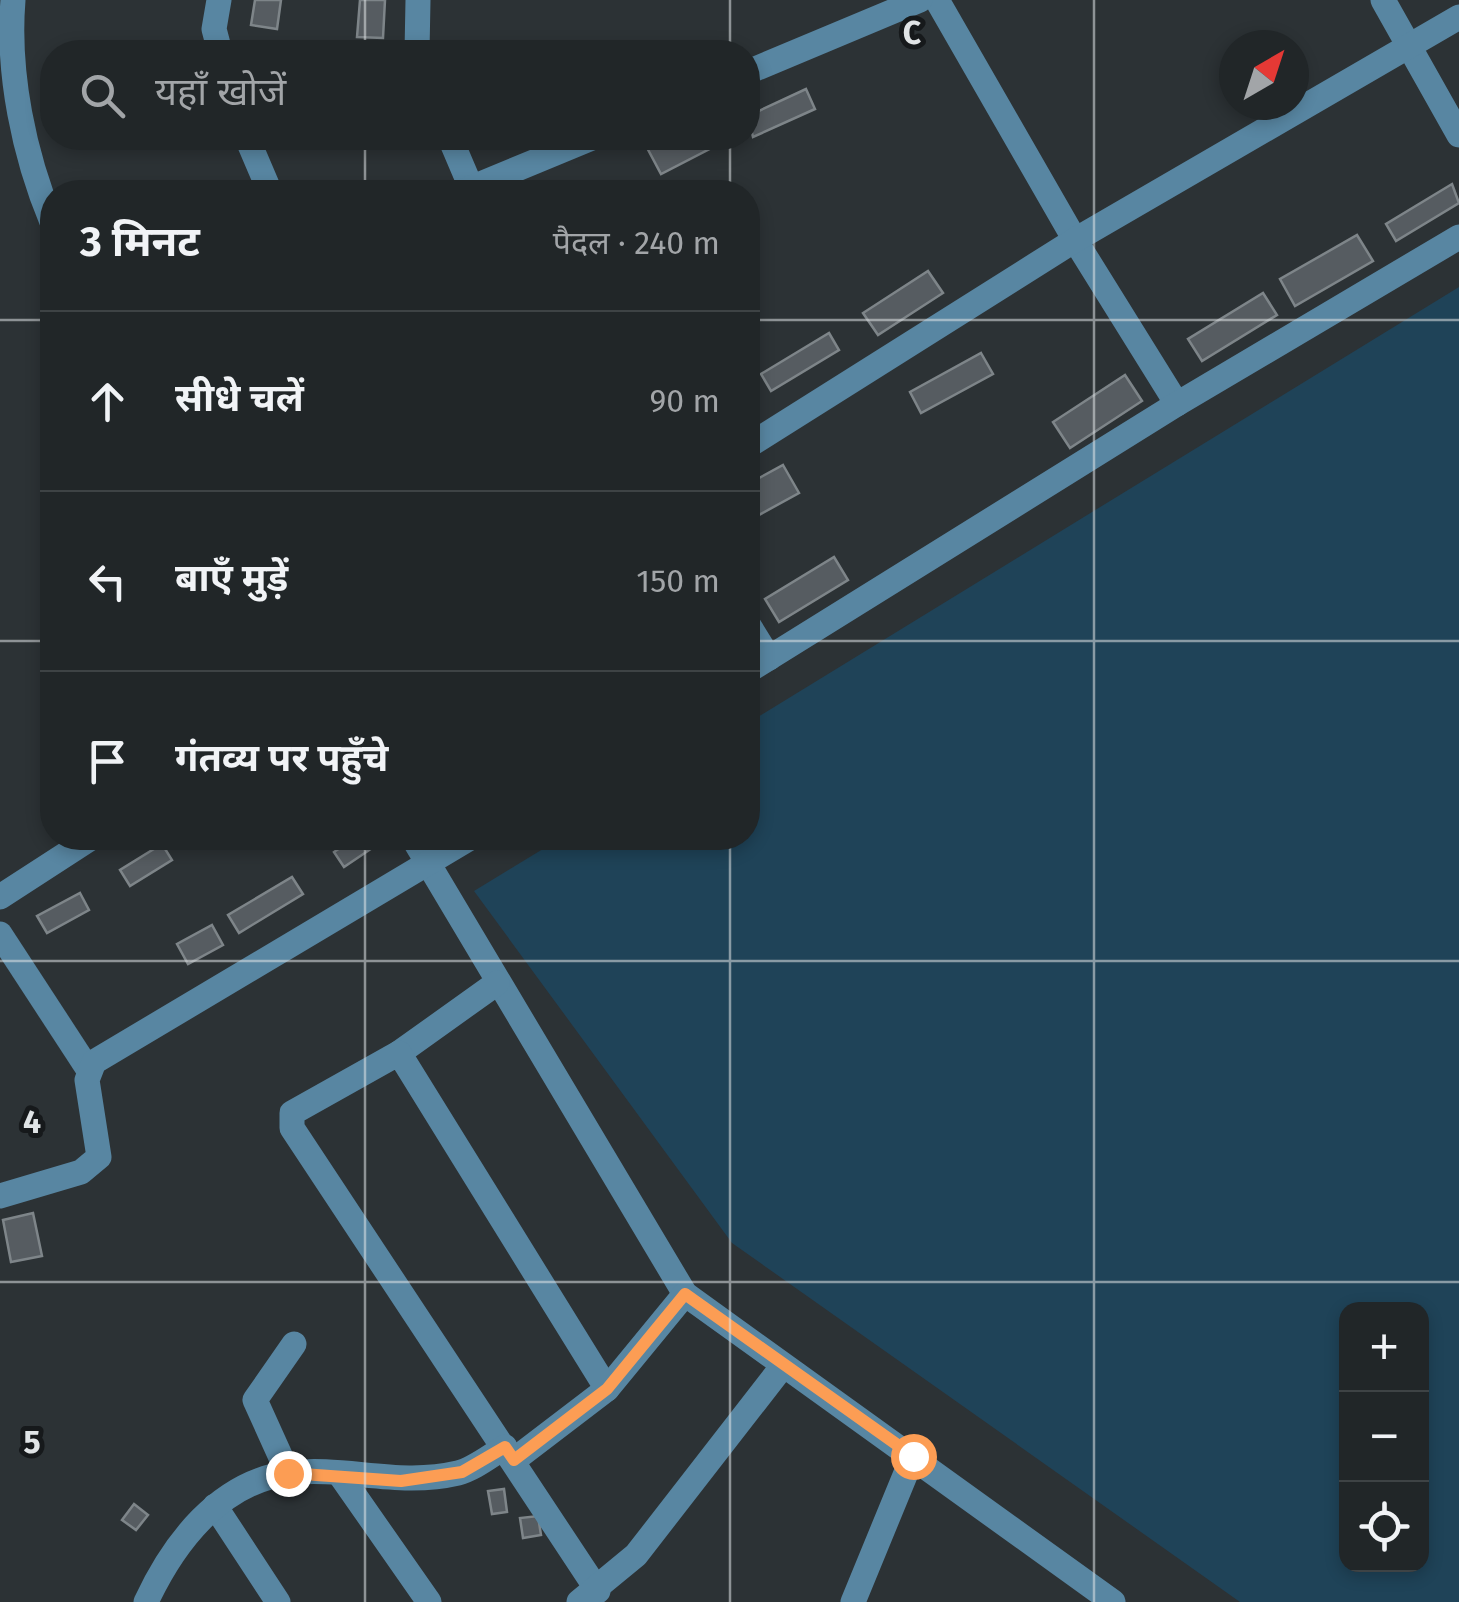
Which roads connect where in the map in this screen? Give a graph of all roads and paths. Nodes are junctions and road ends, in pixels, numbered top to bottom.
1 (13, 0) edge
2 (219, 0) edge
3 (418, 0) edge
4 (920, 0) edge
5 (937, 0) edge
6 (1384, 0) edge
7 (1459, 17) edge
8 (217, 40) edge
9 (417, 40) edge
10 (1412, 46) junction
11 (760, 67) edge
12 (1459, 135) edge
13 (252, 150) edge
14 (454, 150) edge
15 (564, 150) edge
16 (265, 180) edge
17 (464, 180) edge
18 (494, 180) edge
19 (40, 184) edge
20 (1459, 237) edge
21 (1074, 240) junction
22 (1176, 404) junction
23 (760, 438) edge
24 (760, 664) edge
25 (72, 850) edge
26 (420, 850) edge
27 (450, 850) edge
28 (428, 863) junction
29 (0, 897) edge
30 (0, 934) edge
31 (496, 983) junction
32 (398, 1053) junction
33 (88, 1069) junction
34 (0, 1196) edge
35 (685, 1294) junction
36 (294, 1344) dead end
37 (782, 1367) junction
38 (607, 1389) junction
39 (509, 1454) junction
40 (913, 1456) junction
41 (288, 1473) junction
42 (341, 1476) junction
43 (214, 1506) junction
44 (596, 1598) edge
45 (146, 1602) edge
46 (278, 1602) edge
47 (428, 1602) edge
48 (852, 1602) edge
49 (1113, 1602) edge

1 - 19 street
2 - 8 street
3 - 9 street
4 - 11 street
5 - 21 street
6 - 10 street
7 - 10 street
10 - 12 street
10 - 21 street
13 - 16 street
14 - 17 street
15 - 18 street
20 - 22 street
21 - 22 street
21 - 23 street
22 - 24 street
25 - 29 street
26 - 28 street
27 - 28 street
28 - 31 street
28 - 33 street
30 - 33 street
31 - 32 street
31 - 35 street
32 - 38 street
32 - 39 street
33 - 34 street
35 - 37 street
35 - 38 street
36 - 41 street
37 - 40 street
37 - 44 street
38 - 39 street
39 - 42 street
39 - 44 street
40 - 48 street
40 - 49 street
41 - 42 street
41 - 43 street
42 - 47 street
43 - 45 street
43 - 46 street

